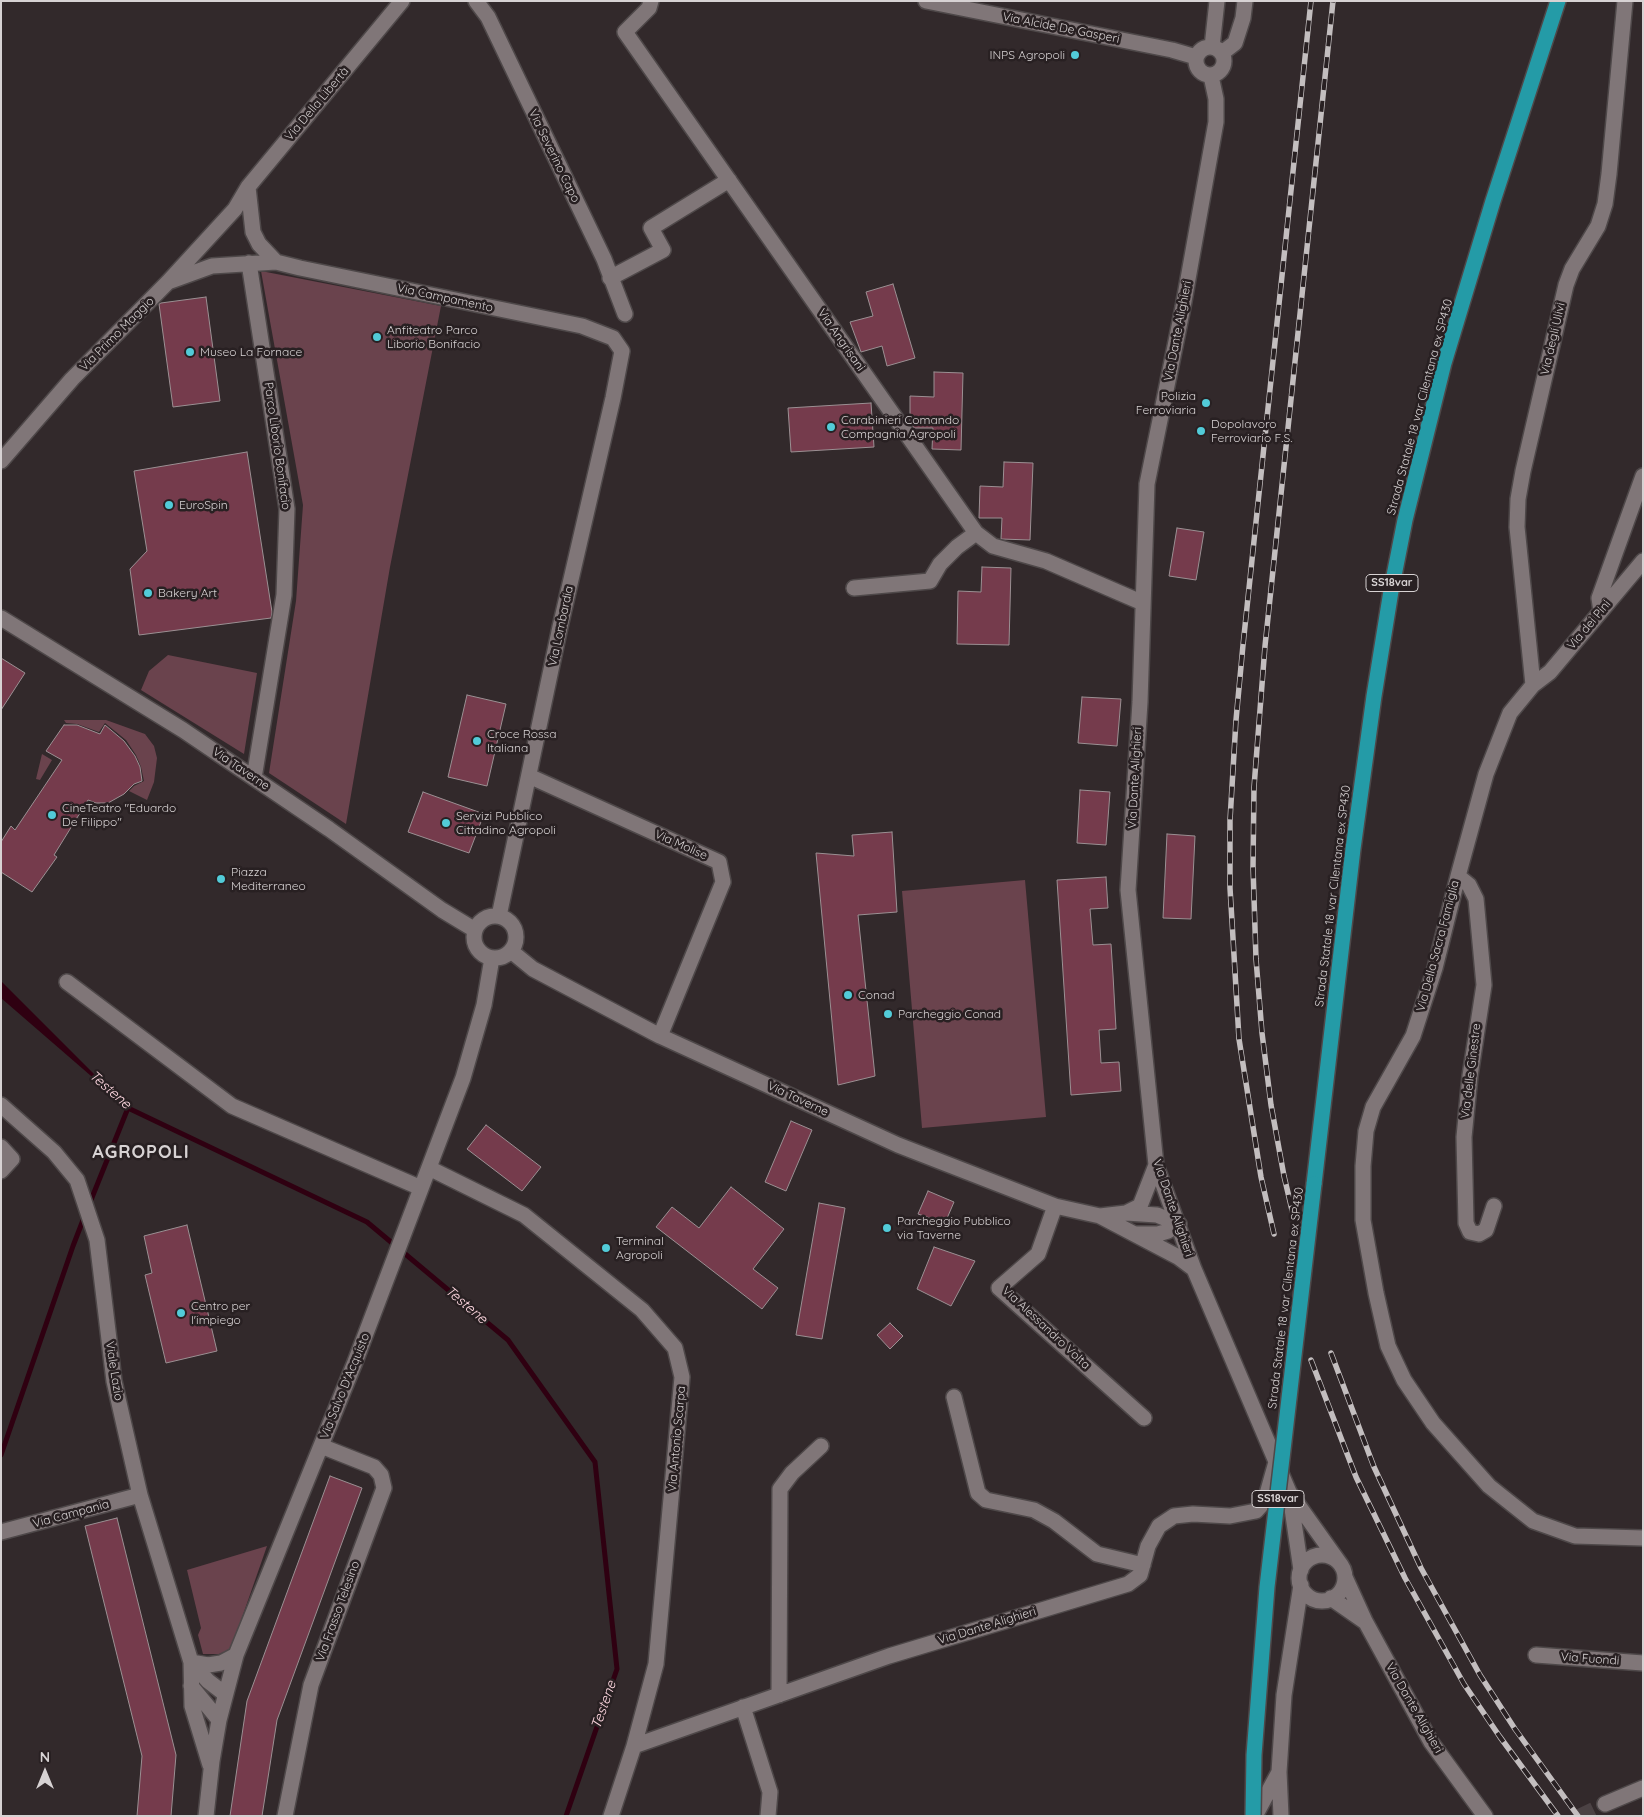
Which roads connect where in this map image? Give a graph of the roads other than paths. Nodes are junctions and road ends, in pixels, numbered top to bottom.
1 (402, 1) edge
2 (476, 1) edge
3 (651, 1) edge
4 (926, 1) edge
5 (1217, 1) edge
6 (1245, 1) edge
7 (1558, 1) edge
8 (1625, 1) edge
9 (1217, 50) junction
10 (1196, 57) junction
11 (1211, 76) junction
12 (729, 180) junction
13 (248, 187) junction
14 (235, 209) joint
15 (276, 262) junction
16 (249, 263) junction
17 (610, 278) junction
18 (168, 282) junction
19 (625, 314) dead end
20 (613, 338) joint
21 (1, 461) edge
22 (1643, 476) edge
23 (976, 533) junction
24 (1643, 561) edge
25 (854, 588) dead end
26 (1143, 603) junction
27 (1601, 611) junction
28 (1, 618) edge
29 (1533, 685) junction
30 (529, 776) junction
31 (254, 778) junction
32 (1458, 876) junction
33 (499, 916) junction
34 (475, 930) junction
35 (510, 951) junction
36 (492, 958) junction
37 (67, 982) dead end
38 (660, 1036) junction
39 (1, 1105) edge
40 (1, 1147) edge
41 (1156, 1165) junction
42 (429, 1168) junction
43 (1, 1172) edge
44 (420, 1192) junction
45 (1055, 1206) junction
46 (1494, 1206) dead end
47 (1126, 1212) junction
48 (1100, 1216) junction
49 (1179, 1224) junction
50 (1133, 1234) junction
51 (1194, 1270) junction
52 (954, 1397) dead end
53 (1144, 1418) dead end
54 (321, 1446) junction
55 (821, 1446) dead end
56 (1276, 1462) junction
57 (1289, 1492) junction
58 (140, 1495) junction
59 (1, 1532) edge
60 (1643, 1538) edge
61 (1143, 1565) junction
62 (1343, 1571) junction
63 (1301, 1577) junction
64 (1324, 1599) junction
65 (1366, 1621) junction
66 (1295, 1628) junction
67 (236, 1655) junction
68 (1536, 1655) dead end
69 (191, 1662) junction
70 (1643, 1663) edge
71 (191, 1686) junction
72 (225, 1694) junction
73 (779, 1695) junction
74 (743, 1707) junction
75 (219, 1720) junction
76 (634, 1746) junction
77 (211, 1769) junction
78 (1279, 1772) junction
79 (1643, 1788) edge
80 (1605, 1804) tunnel mouth
81 (206, 1816) edge
82 (285, 1816) edge
83 (611, 1816) edge
84 (768, 1816) edge
85 (1254, 1816) edge
86 (1281, 1816) edge
87 (1485, 1816) edge

1 - 13 street, Via Della Libertà
2 - 17 street, Via Severino Capo
3 - 12 street, Via Angrisani
4 - 10 street, Via Alcide De Gasperi
5 - 9 street
6 - 9 street
7 - 85 highway, Strada Statale 18 var Cilentana ex SP430 / SS18var, bridge
8 - 29 street, Via degli Ulivi
9 - 10 street
9 - 11 street
10 - 11 street
11 - 26 street, Via Dante Alighieri
12 - 17 street
12 - 23 street, Via Angrisani
13 - 14 street, Via Della Libertà
13 - 15 street
14 - 18 street, Via Primo Maggio
15 - 16 street, Via Campamento
15 - 20 street, Via Campamento
16 - 18 street, Via Campamento
16 - 31 street, Parco Liborio Bonifacio
17 - 19 street, Via Severino Capo
18 - 21 street, Via Primo Maggio
20 - 30 street, Via Lombardia
22 - 27 street
23 - 25 street
23 - 26 street, Via Angrisani
24 - 27 street, Via dei Pini
26 - 41 street, Via Dante Alighieri
27 - 29 street, Via dei Pini
28 - 31 street, Via Taverne
29 - 32 street, Via Della Sacra Famiglia
30 - 33 street, Via Lombardia
30 - 38 street, Via Molise
31 - 34 street, Via Taverne
32 - 46 street, Via delle Ginestre
32 - 60 street, Via Della Sacra Famiglia
33 - 34 street
33 - 35 street
34 - 36 street
35 - 36 street
35 - 38 street, Via Taverne
36 - 42 street, Via Salvo D'Acquisto
37 - 44 street
38 - 45 street, Via Taverne
39 - 58 street, Viale Lazio
40 - 43 street
41 - 47 street
41 - 49 street, Via Dante Alighieri
42 - 44 street, Via Salvo D'Acquisto
42 - 76 street, Via Antonio Scarpa
44 - 54 street, Via Salvo D'Acquisto
45 - 48 street, Via Taverne
45 - 53 street, Via Alessandro Volta
47 - 48 street, Via Taverne
47 - 49 street, Via Taverne
48 - 50 street, Via Taverne
49 - 50 street, Via Taverne
49 - 51 street, Via Dante Alighieri
50 - 51 street, Via Taverne
51 - 56 street, Via Dante Alighieri
52 - 61 street
54 - 67 street, Via Salvo D'Acquisto
54 - 82 street, Via Frasso Telesino
55 - 73 street
56 - 57 street, Via Dante Alighieri
56 - 61 street, Via Dante Alighieri
57 - 62 street, Via Dante Alighieri
57 - 63 street
58 - 59 street, Via Campania
58 - 69 street, Viale Lazio
61 - 73 street, Via Dante Alighieri
62 - 63 street
62 - 64 street
62 - 65 street, Via Dante Alighieri
63 - 64 street
63 - 66 street
64 - 65 street
64 - 66 street
65 - 87 street, Via Dante Alighieri
66 - 78 street
67 - 69 street
67 - 72 street, Via Salvo D'Acquisto
68 - 70 street, Via Fuondi
69 - 71 street, Viale Lazio
69 - 72 street, Viale Lazio
71 - 75 street
71 - 77 street, Viale Lazio
72 - 75 street, Via Salvo D'Acquisto
73 - 74 street, Via Dante Alighieri
74 - 76 street
74 - 84 street
75 - 77 street, Via Salvo D'Acquisto
76 - 83 street, Via Antonio Scarpa
77 - 81 street, Via Salvo D'Acquisto
78 - 85 street
78 - 86 street
79 - 80 street

